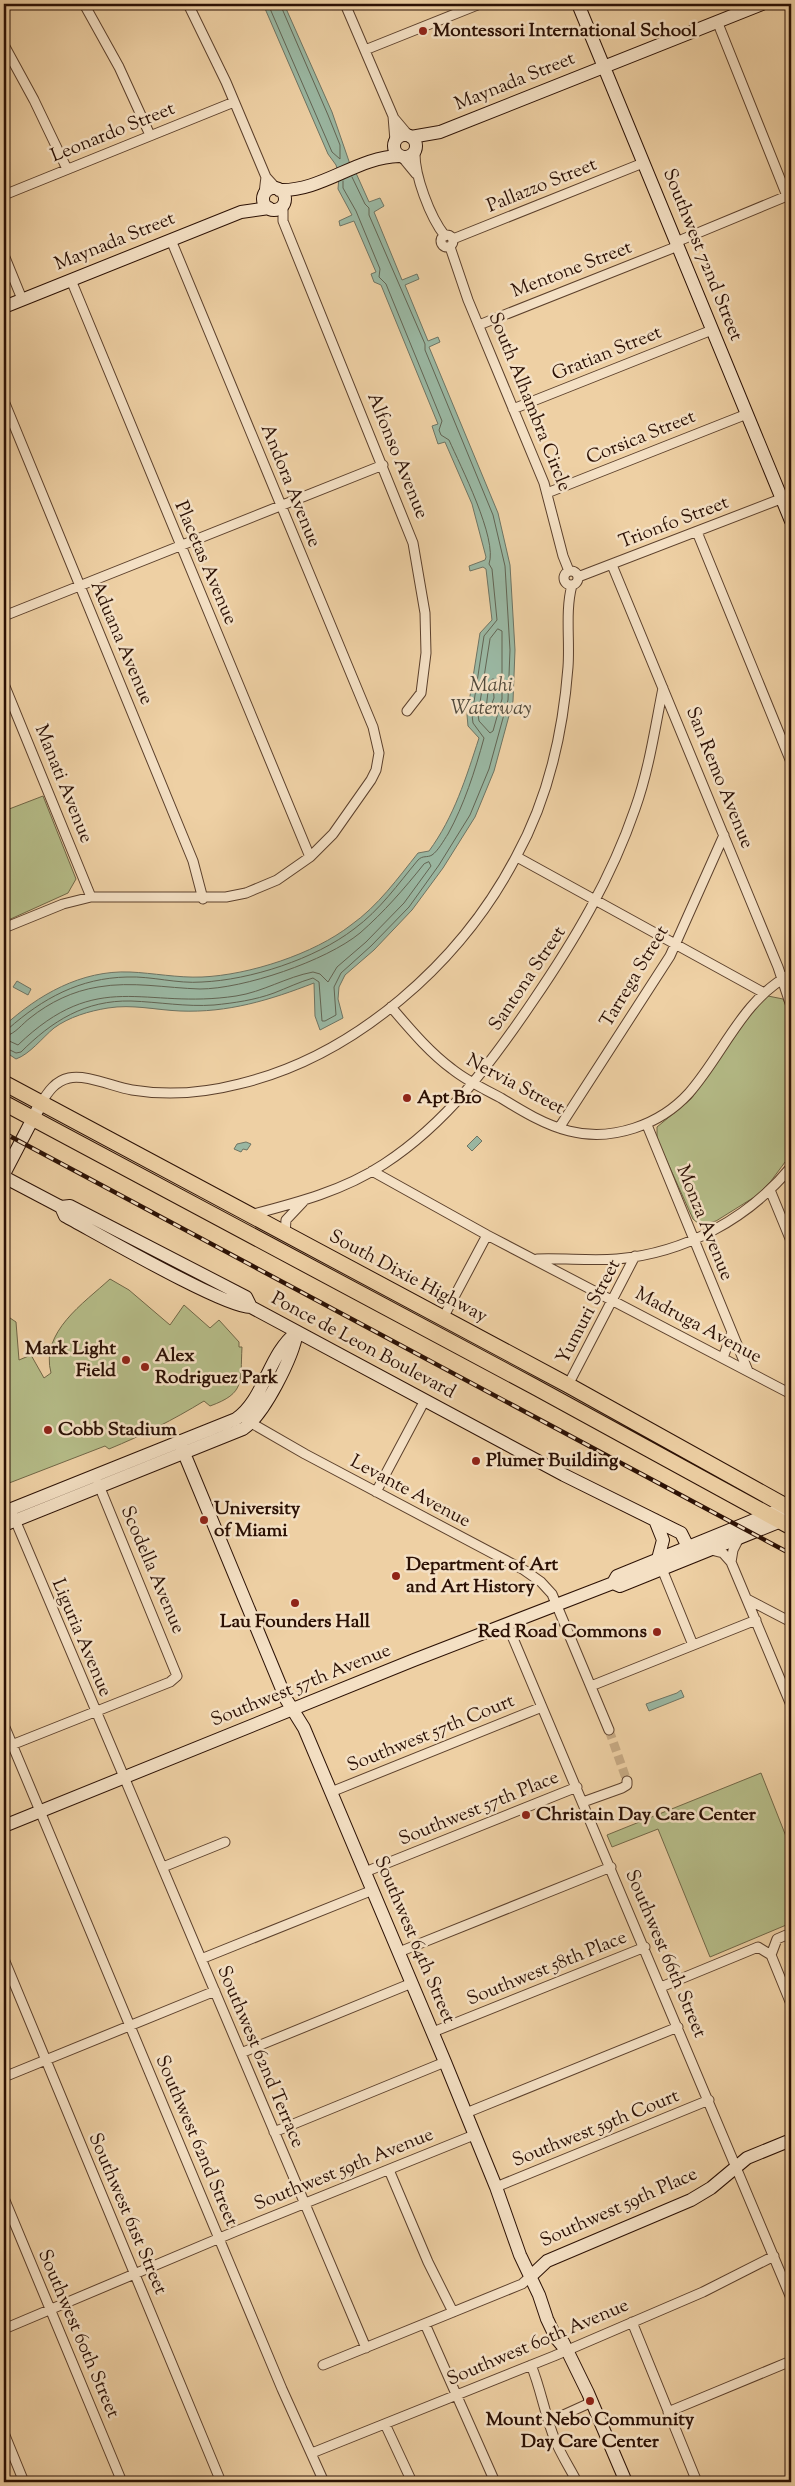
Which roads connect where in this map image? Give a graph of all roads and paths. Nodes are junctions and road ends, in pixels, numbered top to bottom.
1 (84, 4) edge
2 (188, 4) edge
3 (345, 4) edge
4 (480, 4) edge
5 (578, 4) edge
6 (762, 4) edge
7 (717, 21) junction
8 (4, 45) edge
9 (365, 50) junction
10 (604, 66) junction
11 (234, 102) junction
12 (393, 116) junction
13 (150, 136) junction
14 (413, 143) junction
15 (397, 150) junction
16 (643, 162) junction
17 (67, 169) junction
18 (416, 174) junction
19 (4, 195) edge
20 (275, 195) junction
21 (270, 209) junction
22 (241, 212) junction
23 (283, 221) junction
24 (171, 240) junction
25 (449, 241) junction
26 (677, 244) junction
27 (4, 255) edge
28 (71, 280) junction
29 (22, 299) junction
30 (4, 307) edge
31 (479, 325) junction
32 (712, 330) junction
33 (4, 401) edge
34 (513, 409) junction
35 (747, 414) junction
36 (383, 465) junction
37 (547, 493) junction
38 (787, 497) edge
39 (280, 505) junction
40 (791, 521) edge
41 (697, 532) junction
42 (180, 546) junction
43 (612, 565) junction
44 (569, 571) junction
45 (578, 577) junction
46 (572, 585) junction
47 (80, 586) junction
48 (4, 616) edge
49 (4, 684) edge
50 (663, 688) junction
51 (407, 711) dead end
52 (791, 762) edge
53 (724, 835) junction
54 (310, 857) junction
55 (517, 857) junction
56 (91, 897) junction
57 (202, 899) junction
58 (597, 899) junction
59 (5, 931) edge
60 (675, 944) junction
61 (791, 974) edge
62 (781, 979) junction
63 (764, 993) junction
64 (791, 1006) edge
65 (391, 1007) junction
66 (4, 1083) edge
67 (474, 1083) junction
68 (4, 1103) edge
69 (41, 1103) junction
70 (33, 1118) junction
71 (647, 1125) junction
72 (559, 1128) junction
73 (791, 1167) edge
74 (372, 1171) junction
75 (4, 1176) edge
76 (770, 1190) junction
77 (303, 1202) junction
78 (291, 1205) junction
79 (250, 1215) junction
80 (271, 1227) junction
81 (244, 1231) junction
82 (285, 1234) junction
83 (487, 1235) junction
84 (694, 1240) junction
85 (791, 1241) edge
86 (291, 1256) junction
87 (636, 1256) junction
88 (536, 1259) junction
89 (613, 1300) junction
90 (443, 1318) junction
91 (411, 1320) junction
92 (297, 1332) junction
93 (732, 1332) junction
94 (459, 1346) junction
95 (723, 1358) junction
96 (748, 1371) junction
97 (568, 1385) junction
98 (535, 1387) junction
99 (791, 1394) edge
100 (425, 1400) junction
101 (586, 1414) junction
102 (240, 1416) junction
103 (251, 1424) junction
104 (181, 1447) junction
105 (98, 1481) junction
106 (376, 1492) junction
107 (786, 1514) edge
108 (8, 1517) edge
109 (654, 1520) junction
110 (739, 1538) junction
111 (688, 1547) junction
112 (711, 1550) junction
113 (731, 1562) junction
114 (660, 1564) junction
115 (647, 1575) junction
116 (612, 1583) junction
117 (747, 1599) junction
118 (556, 1605) junction
119 (756, 1620) junction
120 (791, 1622) edge
121 (507, 1624) junction
122 (693, 1645) junction
123 (781, 1680) junction
124 (591, 1686) junction
125 (791, 1686) edge
126 (791, 1704) edge
127 (542, 1706) junction
128 (293, 1710) junction
129 (94, 1711) junction
130 (4, 1725) edge
131 (609, 1730) tunnel mouth
132 (8, 1746) edge
133 (124, 1778) junction
134 (627, 1780) dead end
135 (577, 1787) junction
136 (331, 1792) junction
137 (583, 1802) junction
138 (40, 1812) junction
139 (4, 1826) edge
140 (225, 1842) dead end
141 (163, 1867) junction
142 (611, 1867) junction
143 (365, 1872) junction
144 (373, 1890) junction
145 (791, 1933) edge
146 (645, 1947) junction
147 (399, 1952) junction
148 (771, 1955) junction
149 (4, 1959) edge
150 (201, 1959) junction
151 (412, 1983) junction
152 (661, 1987) junction
153 (215, 1991) junction
154 (791, 2004) edge
155 (130, 2025) junction
156 (678, 2027) junction
157 (433, 2032) junction
158 (241, 2053) junction
159 (46, 2060) junction
160 (445, 2062) junction
161 (4, 2077) edge
162 (709, 2100) junction
163 (466, 2112) junction
164 (274, 2132) junction
165 (474, 2135) junction
166 (791, 2140) edge
167 (736, 2167) junction
168 (389, 2170) junction
169 (496, 2187) junction
170 (4, 2198) edge
171 (305, 2203) junction
172 (220, 2239) junction
173 (774, 2256) junction
174 (533, 2274) junction
175 (135, 2275) junction
176 (791, 2298) edge
177 (50, 2310) junction
178 (454, 2312) junction
179 (632, 2322) junction
180 (425, 2324) junction
181 (4, 2329) edge
182 (366, 2348) junction
183 (566, 2350) junction
184 (791, 2361) edge
185 (323, 2365) dead end
186 (531, 2365) junction
187 (456, 2395) junction
188 (592, 2402) junction
189 (668, 2412) junction
190 (550, 2421) junction
191 (385, 2424) junction
192 (4, 2433) edge
193 (312, 2453) junction
194 (695, 2481) edge
195 (24, 2482) edge
196 (122, 2482) edge
197 (222, 2482) edge
198 (324, 2482) edge
199 (412, 2482) edge
200 (495, 2482) edge
201 (577, 2482) edge
202 (626, 2482) edge

1 - 13 street
2 - 11 street, Alfonso Avenue
3 - 9 street
4 - 9 street
5 - 10 street, Southwest 72nd Street
6 - 7 street, Maynada Street
7 - 10 street, Maynada Street
7 - 26 street, Mentone Street
8 - 17 street
9 - 12 street
10 - 14 street, Maynada Street
10 - 16 street, Southwest 72nd Street
11 - 13 street, Leonardo Street
11 - 20 street, Alfonso Avenue
12 - 14 street
12 - 15 street
13 - 17 street, Leonardo Street
14 - 15 street
14 - 15 street
14 - 18 street, South Alhambra Circle
15 - 18 street, South Alhambra Circle
15 - 20 street, Maynada Street
16 - 25 street, Pallazzo Street
16 - 26 street, Southwest 72nd Street
17 - 19 street, Leonardo Street
18 - 25 street, South Alhambra Circle
20 - 21 street
20 - 22 street, Maynada Street
20 - 23 street, Alfonso Avenue
21 - 22 street, Maynada Street
21 - 23 street, Alfonso Avenue
22 - 24 street, Maynada Street
23 - 36 street, Alfonso Avenue
24 - 28 street, Maynada Street
24 - 39 street, Andora Avenue
25 - 31 street, South Alhambra Circle
26 - 31 street, Mentone Street
26 - 32 street, Southwest 72nd Street
27 - 29 street
28 - 29 street, Maynada Street
28 - 42 street, Placetas Avenue
29 - 30 street, Maynada Street
31 - 34 street, South Alhambra Circle
32 - 34 street, Gratian Street
32 - 35 street, Southwest 72nd Street
33 - 47 street, Aduana Avenue
34 - 37 street, South Alhambra Circle
35 - 37 street, Corsica Street
35 - 38 street, Southwest 72nd Street
36 - 39 street
36 - 51 street, Alfonso Avenue
37 - 44 street, South Alhambra Circle
38 - 40 street, Southwest 72nd Street
38 - 41 street, Trionfo Street
39 - 42 street
39 - 54 street, Andora Avenue
41 - 43 street, Trionfo Street
41 - 52 street
42 - 47 street
42 - 54 street, Placetas Avenue
43 - 45 street, Trionfo Street
43 - 50 street, San Remo Avenue
44 - 45 street
44 - 46 street
45 - 46 street
46 - 55 street
47 - 48 street
47 - 57 street, Aduana Avenue
49 - 56 street, Manati Avenue
50 - 53 street, San Remo Avenue
50 - 58 street, Santona Street
53 - 60 street, Tarrega Street
53 - 62 street, San Remo Avenue
54 - 57 street
55 - 58 street
55 - 65 street
56 - 57 street
56 - 59 street
58 - 60 street
58 - 67 street, Santona Street
60 - 63 street
60 - 72 street, Tarrega Street
61 - 62 street, Nervia Street
62 - 63 street, Nervia Street
62 - 64 street, San Remo Avenue
63 - 71 street, Nervia Street
65 - 67 street, Nervia Street
65 - 69 street
66 - 69 highway, South Dixie Highway
67 - 72 street, Nervia Street
67 - 74 street, Santona Street
68 - 70 highway, South Dixie Highway
69 - 70 street
69 - 79 highway, South Dixie Highway
70 - 75 street
70 - 81 highway, South Dixie Highway
71 - 72 street, Nervia Street
71 - 84 street, Monza Avenue
73 - 76 street, Yumuri Street
74 - 77 street, Santona Street
74 - 83 street, Madruga Avenue
75 - 92 street, Ponce de Leon Boulevard
76 - 84 street, Yumuri Street
76 - 85 street
77 - 78 street, Santona Street
77 - 82 street, Santona Street
78 - 79 street, Santona Street
78 - 80 street, Santona Street
79 - 80 highway, South Dixie Highway
80 - 81 highway
80 - 82 highway, South Dixie Highway
80 - 86 highway
81 - 86 highway, South Dixie Highway
82 - 90 highway, South Dixie Highway
83 - 88 street, Madruga Avenue
83 - 90 street
84 - 87 street, Yumuri Street
84 - 93 street, Monza Avenue
86 - 91 highway, South Dixie Highway
87 - 88 street, Madruga Avenue
87 - 89 street, Yumuri Street
88 - 89 street, Madruga Avenue
89 - 95 street, Madruga Avenue
89 - 97 street, Yumuri Street
90 - 91 highway
90 - 94 highway
90 - 97 highway, South Dixie Highway
91 - 94 highway, South Dixie Highway
92 - 100 street, Ponce de Leon Boulevard
92 - 102 street
92 - 103 street
93 - 95 street
93 - 96 street, Monza Avenue
94 - 98 highway, South Dixie Highway
95 - 96 street, Madruga Avenue
96 - 99 street, Madruga Avenue
97 - 98 highway
97 - 101 highway
97 - 107 highway, South Dixie Highway
98 - 101 highway, South Dixie Highway
100 - 106 street
100 - 109 street, Ponce de Leon Boulevard
101 - 107 highway, South Dixie Highway
102 - 103 street, Levante Avenue
102 - 104 street
103 - 104 street
103 - 106 street, Levante Avenue
104 - 105 street
104 - 128 street, Southwest 64th Street
105 - 108 street
105 - 129 street, Scodella Avenue
106 - 118 street, Levante Avenue
107 - 110 street, Southwest 57th Avenue
107 - 111 street, Southwest 57th Avenue
108 - 129 street, Liguria Avenue
109 - 111 street, Ponce de Leon Boulevard
109 - 114 street
110 - 112 street, Southwest 57th Avenue
110 - 113 street
111 - 114 street, Southwest 57th Avenue
111 - 115 street
112 - 113 street
112 - 114 street, Southwest 57th Avenue
113 - 117 street
114 - 115 street, Southwest 57th Avenue
114 - 116 street, Southwest 57th Avenue
114 - 122 street
115 - 116 street, Southwest 57th Avenue
116 - 118 street, Southwest 57th Avenue
117 - 119 street
117 - 120 street
118 - 121 street, Southwest 57th Avenue
118 - 124 street, Levante Avenue
119 - 122 street
119 - 123 street
121 - 127 street, Southwest 66th Street
121 - 128 street, Southwest 57th Avenue
122 - 124 street
123 - 125 street
123 - 126 street
124 - 131 street, Levante Avenue
127 - 135 street, Southwest 66th Street
127 - 136 street, Southwest 57th Court
128 - 133 street, Southwest 57th Avenue
128 - 136 street, Southwest 64th Street
129 - 132 street
129 - 133 street, Liguria Avenue
130 - 132 street, Southwest 62nd Street
132 - 138 street, Southwest 62nd Street
133 - 138 street, Southwest 57th Avenue
133 - 141 street, Southwest 62nd Terrace
134 - 137 street
135 - 137 street, Southwest 66th Street
135 - 143 street, Southwest 57th Place
136 - 143 street, Southwest 64th Street
137 - 142 street, Southwest 66th Street
138 - 139 street, Southwest 57th Avenue
138 - 155 street, Southwest 62nd Street
140 - 141 street
141 - 150 street, Southwest 62nd Terrace
142 - 146 street, Southwest 66th Street
142 - 147 street
143 - 144 street, Southwest 64th Street
144 - 147 street, Southwest 64th Street
144 - 150 street
145 - 148 street
146 - 152 street, Southwest 66th Street
146 - 157 street, Southwest 58th Place
147 - 151 street, Southwest 64th Street
148 - 152 street
148 - 154 street
149 - 159 street, Southwest 61st Street
150 - 153 street, Southwest 62nd Terrace
151 - 157 street, Southwest 64th Street
151 - 158 street
152 - 156 street, Southwest 66th Street
153 - 155 street
153 - 158 street, Southwest 62nd Terrace
155 - 159 street
155 - 172 street, Southwest 62nd Street
156 - 162 street, Southwest 66th Street
156 - 163 street
157 - 160 street, Southwest 64th Street
158 - 164 street, Southwest 62nd Terrace
159 - 161 street
159 - 175 street, Southwest 61st Street
160 - 163 street, Southwest 64th Street
160 - 164 street
162 - 167 street, Southwest 66th Street
162 - 169 street, Southwest 59th Court
163 - 165 street, Southwest 64th Street
164 - 171 street, Southwest 62nd Terrace
165 - 168 street, Southwest 59th Avenue
165 - 169 street, Southwest 64th Street
166 - 167 street, Southwest 59th Place
167 - 173 street, Southwest 66th Street
167 - 174 street, Southwest 59th Place
168 - 171 street, Southwest 59th Avenue
168 - 178 street
169 - 174 street, Southwest 64th Street
170 - 177 street, Southwest 60th Street
171 - 172 street, Southwest 59th Avenue
171 - 182 street, Southwest 62nd Terrace
172 - 175 street, Southwest 59th Avenue
172 - 193 street, Southwest 62nd Street
173 - 176 street, Southwest 66th Street
173 - 179 street, Southwest 60th Avenue
174 - 178 street, Southwest 59th Place
174 - 183 street, Southwest 64th Street
175 - 177 street, Southwest 59th Avenue
175 - 197 street, Southwest 61st Street
177 - 181 street, Southwest 59th Avenue
177 - 196 street, Southwest 60th Street
178 - 180 street, Southwest 59th Place
179 - 183 street, Southwest 60th Avenue
179 - 189 street
180 - 182 street, Southwest 59th Place
180 - 187 street
182 - 185 street, Southwest 59th Place
183 - 186 street, Southwest 60th Avenue
183 - 188 street, Southwest 64th Street
184 - 189 street
186 - 187 street, Southwest 60th Avenue
186 - 190 street
187 - 191 street, Southwest 60th Avenue
187 - 200 street
188 - 190 street
188 - 202 street, Southwest 64th Street
189 - 194 street
190 - 201 street
191 - 193 street, Southwest 60th Avenue
191 - 199 street
192 - 195 street
193 - 198 street, Southwest 62nd Street

